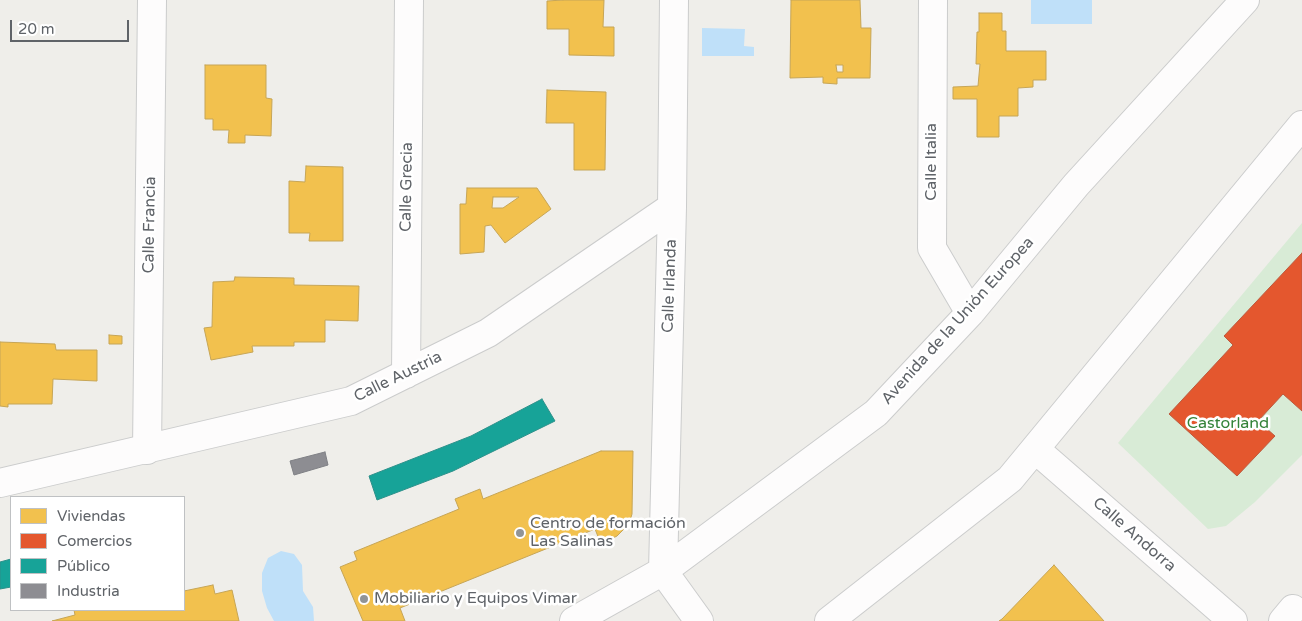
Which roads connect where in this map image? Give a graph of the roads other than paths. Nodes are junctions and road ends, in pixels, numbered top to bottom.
1 (152, 0) edge
2 (409, 0) edge
3 (674, 0) edge
4 (933, 0) edge
5 (1236, 4) edge
6 (1302, 125) edge
7 (672, 207) junction
8 (970, 313) junction
9 (406, 374) junction
10 (1035, 449) junction
11 (148, 450) junction
12 (0, 483) edge
13 (663, 571) junction
14 (583, 619) edge
15 (699, 621) edge
16 (829, 621) edge
17 (1233, 621) edge

1 - 11 street, Calle Francia
2 - 9 street, Calle Grecia
3 - 7 street, Calle Irlanda
4 - 8 street, Calle Italia
5 - 8 street, Avenida de la Unión Europea
6 - 10 street
7 - 9 street, Calle Austria
7 - 13 street, Calle Irlanda
8 - 13 street, Avenida de la Unión Europea
9 - 11 street, Calle Austria
10 - 16 street
10 - 17 street, Calle Andorra
11 - 12 street, Calle Austria
13 - 14 street, Avenida de la Unión Europea
13 - 15 street

